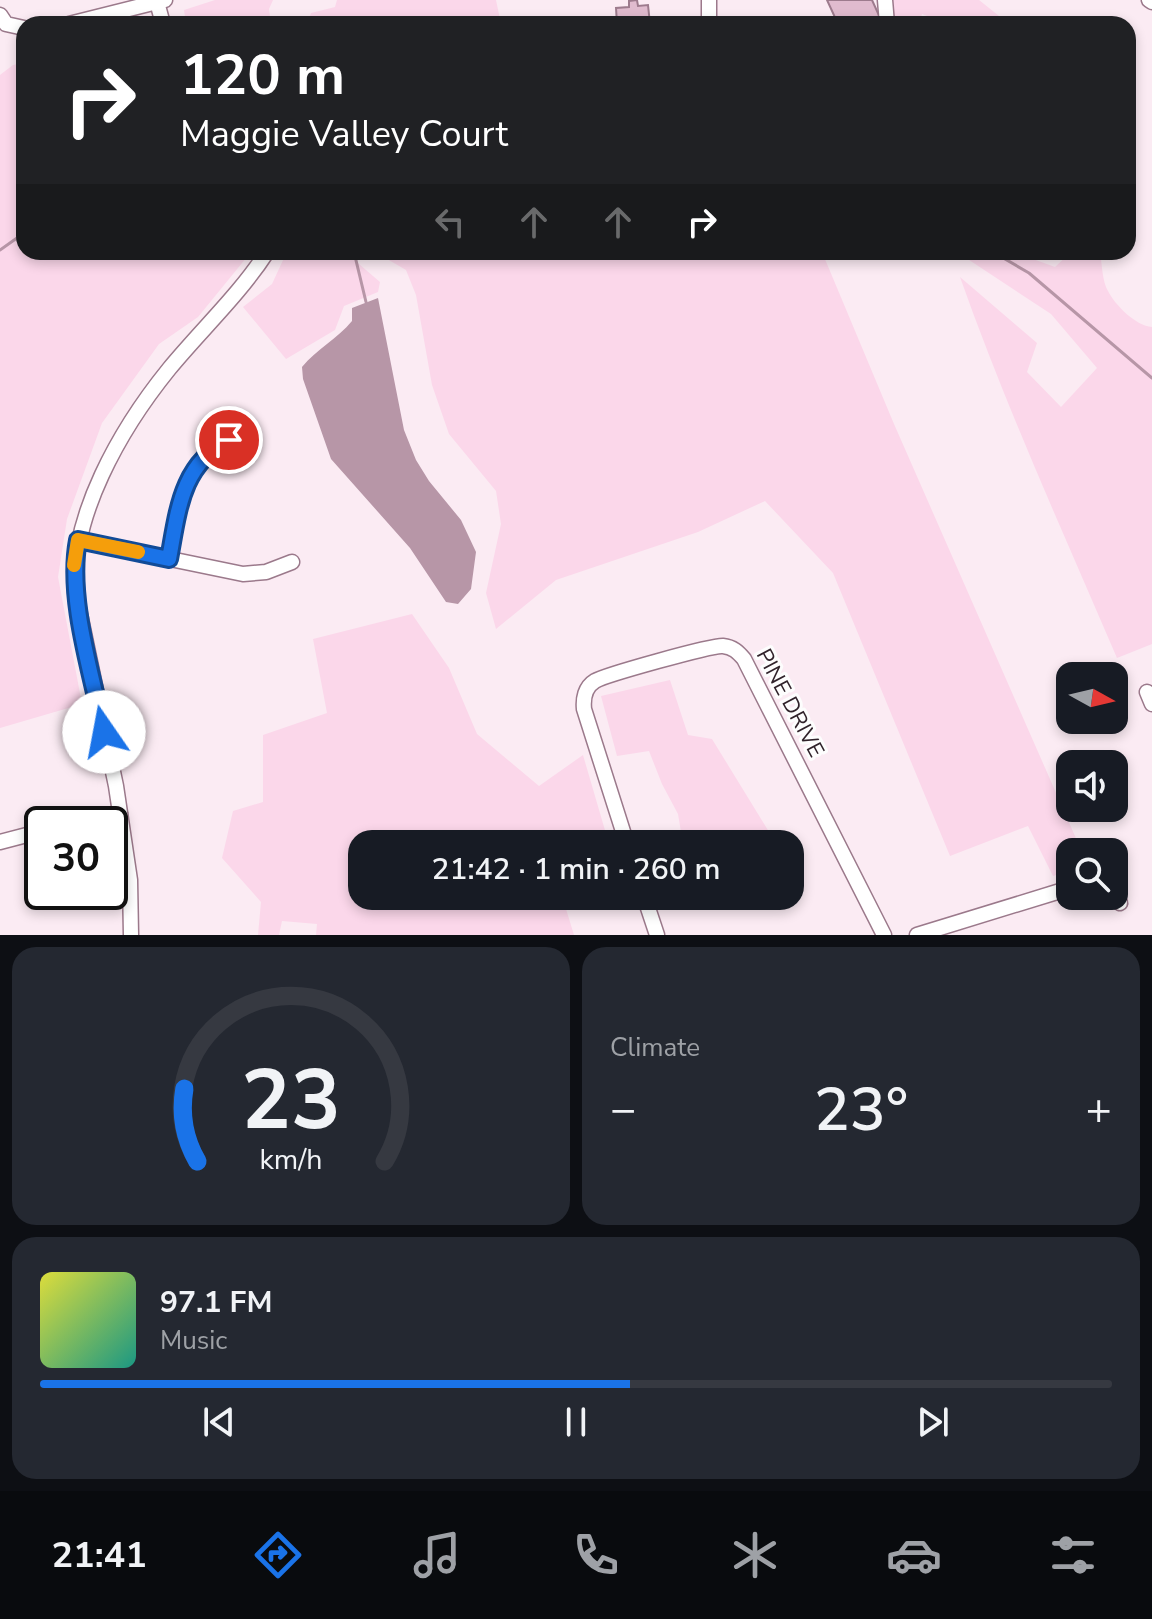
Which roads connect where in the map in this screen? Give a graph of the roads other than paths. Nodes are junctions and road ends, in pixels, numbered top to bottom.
1 (161, 1) edge
2 (101, 16) edge
3 (261, 260) edge
4 (229, 440) dead end
5 (78, 540) junction
6 (169, 559) junction
7 (292, 562) dead end
8 (118, 806) edge
9 (623, 830) edge
10 (24, 836) edge
11 (0, 842) edge
12 (128, 869) edge
13 (1056, 893) edge
14 (649, 910) edge
15 (131, 935) edge
16 (657, 935) edge
17 (884, 935) edge
18 (917, 935) edge

1 - 2 street
3 - 5 street
4 - 6 street
5 - 6 street
5 - 8 street
6 - 7 street
9 - 17 street, PINE DRIVE
10 - 11 street
12 - 15 street
13 - 18 street
14 - 16 street

